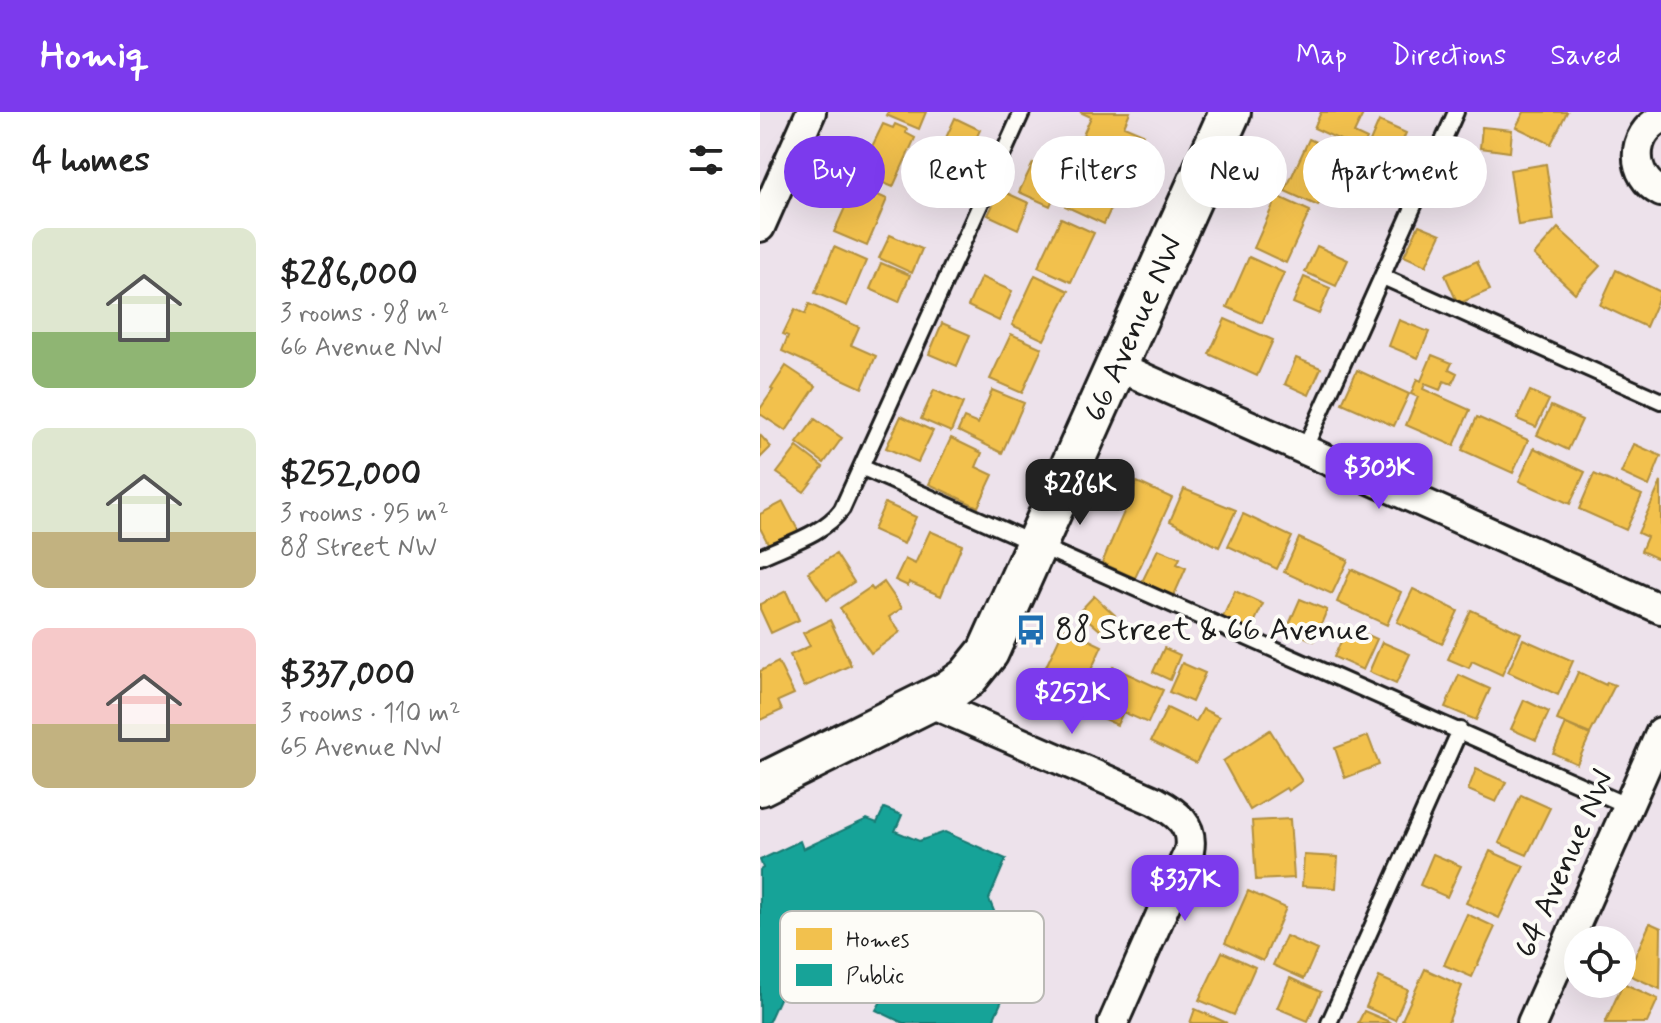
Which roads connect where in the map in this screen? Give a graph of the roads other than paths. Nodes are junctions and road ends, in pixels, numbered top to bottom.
1 (811, 112) edge
2 (1022, 112) edge
3 (1230, 112) edge
4 (1456, 112) edge
5 (1661, 119) edge
6 (1661, 192) edge
7 (760, 227) edge
8 (1383, 277) junction
9 (1117, 366) junction
10 (1661, 401) edge
11 (1304, 450) junction
12 (861, 467) junction
13 (1038, 543) junction
14 (760, 557) edge
15 (1661, 609) edge
16 (928, 702) junction
17 (1460, 730) junction
18 (1661, 732) edge
19 (760, 785) edge
20 (1628, 806) junction
21 (1113, 1023) edge
22 (1329, 1023) edge
23 (1532, 1023) edge

1 - 7 street
2 - 12 lane
3 - 9 street, 66 Avenue NW
4 - 8 lane
5 - 6 street
8 - 10 lane
8 - 11 lane
9 - 11 street
9 - 13 street, 66 Avenue NW
11 - 15 street
12 - 13 lane
12 - 14 lane
13 - 16 street, 66 Avenue NW
13 - 17 lane
16 - 19 street, 66 Avenue NW
16 - 21 street
17 - 20 lane
17 - 22 lane
18 - 20 street, 64 Avenue NW
20 - 23 street, 64 Avenue NW

